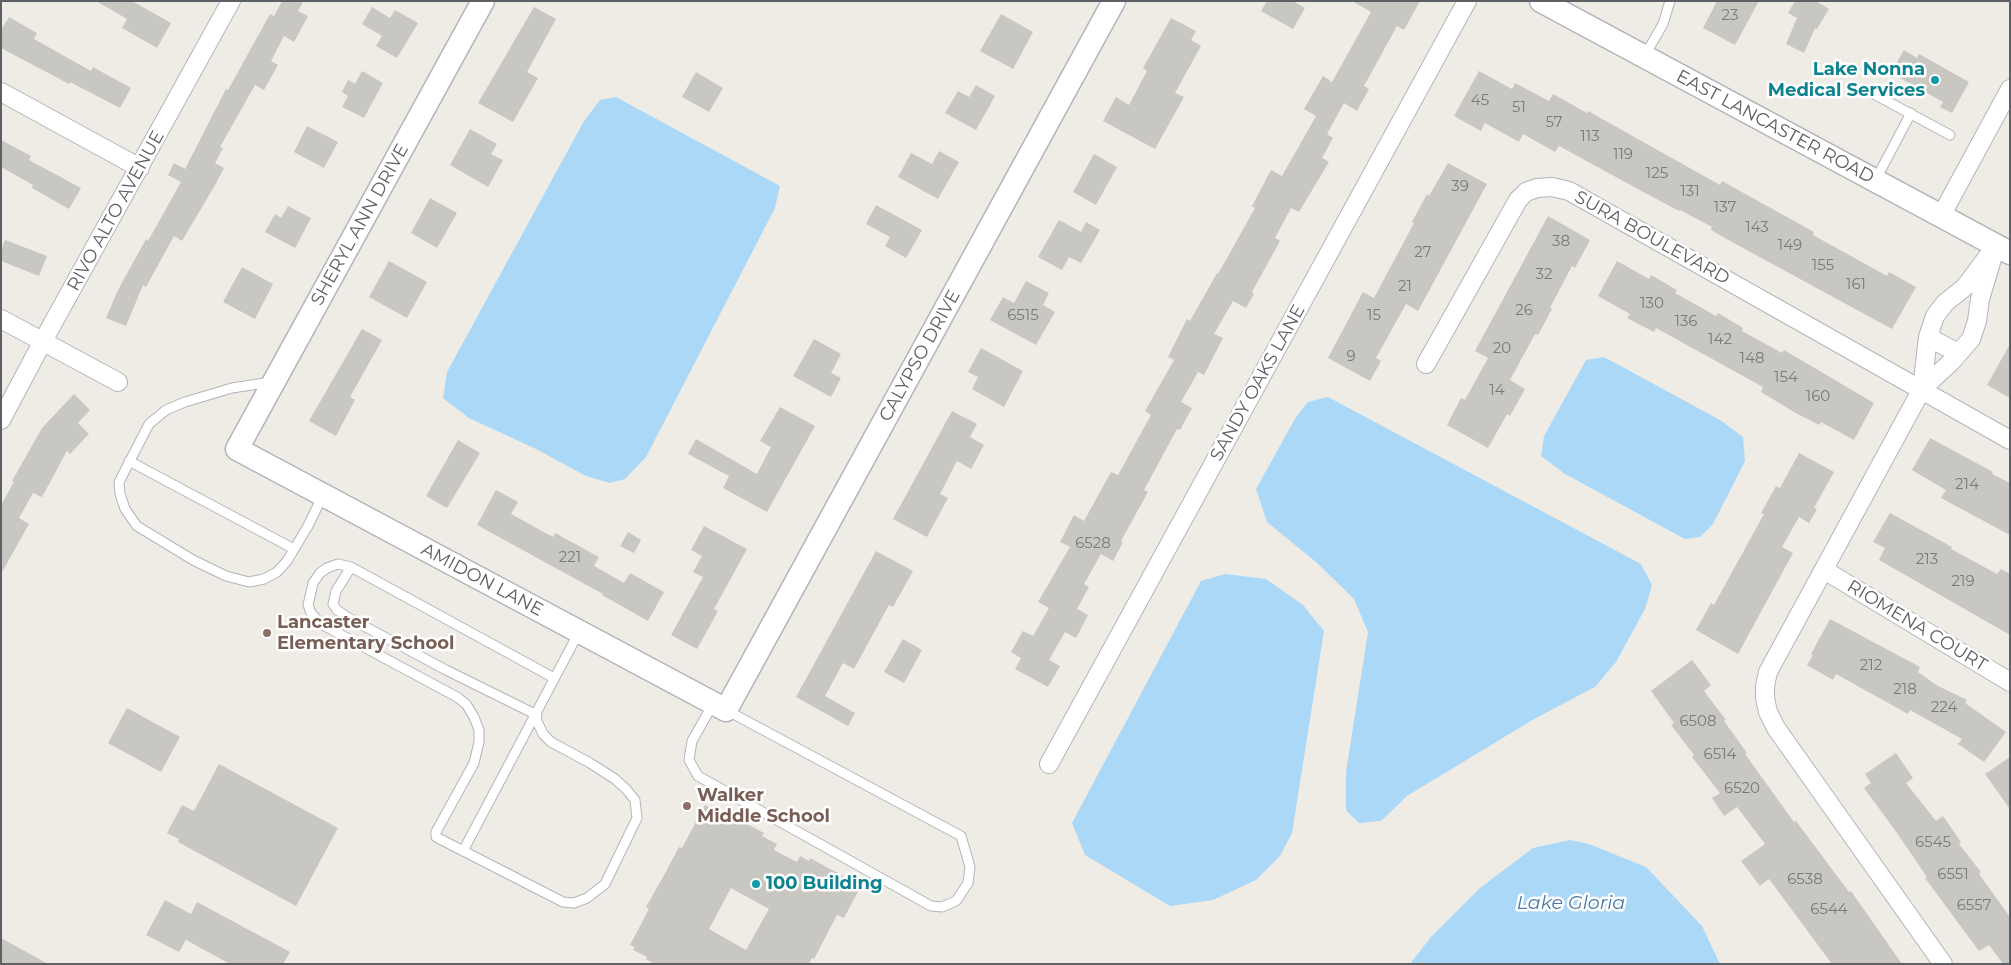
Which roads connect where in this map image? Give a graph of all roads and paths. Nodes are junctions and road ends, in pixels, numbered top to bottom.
1 (231, 1) edge
2 (483, 1) edge
3 (1114, 1) edge
4 (1467, 1) edge
5 (1541, 1) edge
6 (1670, 1) edge
7 (1644, 57) junction
8 (2010, 89) edge
9 (1, 92) edge
10 (1870, 92) dead end
11 (1911, 113) junction
12 (1950, 135) dead end
13 (140, 168) junction
14 (1875, 181) junction
15 (1941, 216) junction
16 (2003, 250) edge
17 (1, 319) edge
18 (1928, 337) junction
19 (43, 341) junction
20 (1958, 353) junction
21 (1426, 364) dead end
22 (118, 382) dead end
23 (274, 382) junction
24 (1922, 389) junction
25 (1, 420) edge
26 (2010, 440) edge
27 (236, 449) joint
28 (129, 462) junction
29 (323, 495) junction
30 (294, 549) junction
31 (351, 567) junction
32 (1824, 570) junction
33 (580, 632) junction
34 (554, 678) junction
35 (2010, 682) edge
36 (720, 707) junction
37 (537, 714) junction
38 (1049, 764) dead end
39 (463, 852) junction
40 (1943, 964) edge

1 - 13 street, RIVO ALTO AVENUE
2 - 23 street, SHERYL ANN DRIVE
3 - 36 street, CALYPSO DRIVE
4 - 38 street, SANDY OAKS LANE
5 - 7 street, EAST LANCASTER ROAD
6 - 7 lane
7 - 14 street, EAST LANCASTER ROAD
8 - 15 street
9 - 13 street
10 - 11 lane
11 - 12 lane
11 - 14 lane
13 - 19 street, RIVO ALTO AVENUE
14 - 15 street, EAST LANCASTER ROAD
15 - 16 street, EAST LANCASTER ROAD
16 - 18 street
16 - 20 street
17 - 19 street
18 - 20 street
18 - 24 street
19 - 22 street
19 - 25 street, RIVO ALTO AVENUE
20 - 24 street
21 - 24 street, SURA BOULEVARD
23 - 27 street, SHERYL ANN DRIVE
23 - 28 lane
24 - 26 street, SURA BOULEVARD
24 - 32 street
27 - 29 street, AMIDON LANE
28 - 30 lane
28 - 30 lane
29 - 30 lane
29 - 33 street, AMIDON LANE
31 - 34 lane
31 - 37 lane
31 - 39 lane
32 - 35 street, RIOMENA COURT
32 - 40 street
33 - 34 lane
33 - 36 street, AMIDON LANE
34 - 37 lane
36 - 36 lane
37 - 39 lane
37 - 39 lane

